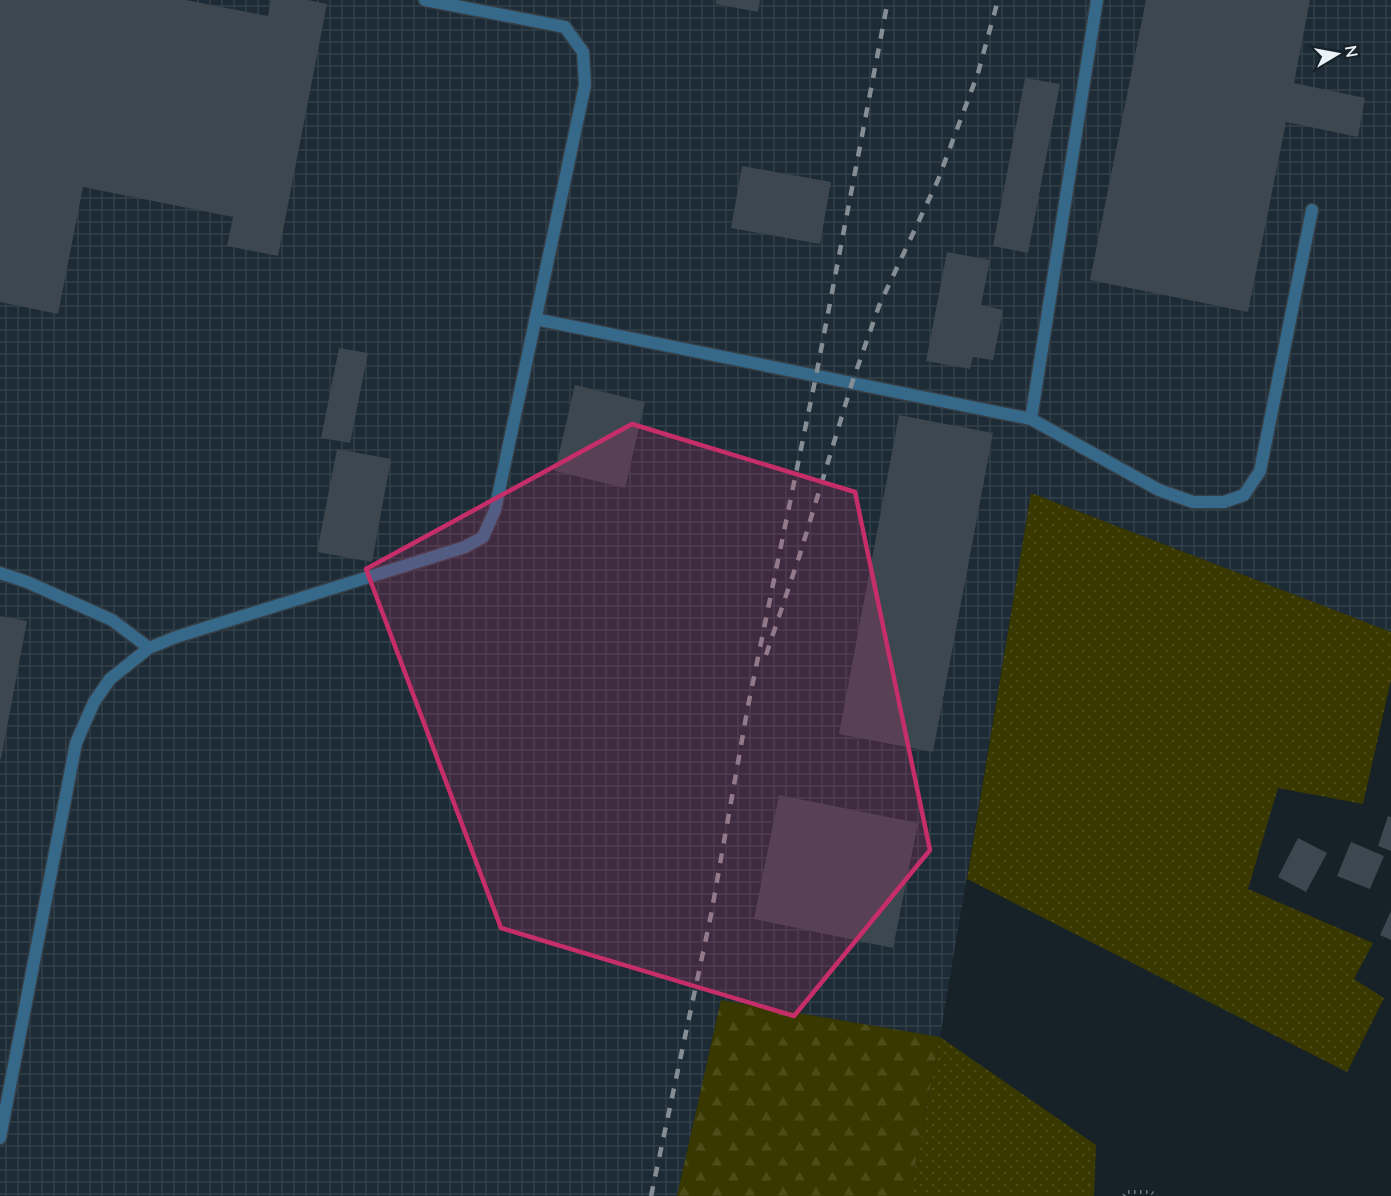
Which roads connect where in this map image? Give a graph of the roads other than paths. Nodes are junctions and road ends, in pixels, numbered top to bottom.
1 (425, 0) edge
2 (1097, 0) edge
3 (1312, 210) dead end
4 (535, 319) junction
5 (1031, 419) junction
6 (0, 573) edge
7 (148, 648) junction
8 (0, 1138) edge

1 - 4 lane
2 - 5 lane
3 - 5 lane
4 - 5 lane
4 - 7 lane
6 - 7 lane
7 - 8 lane

